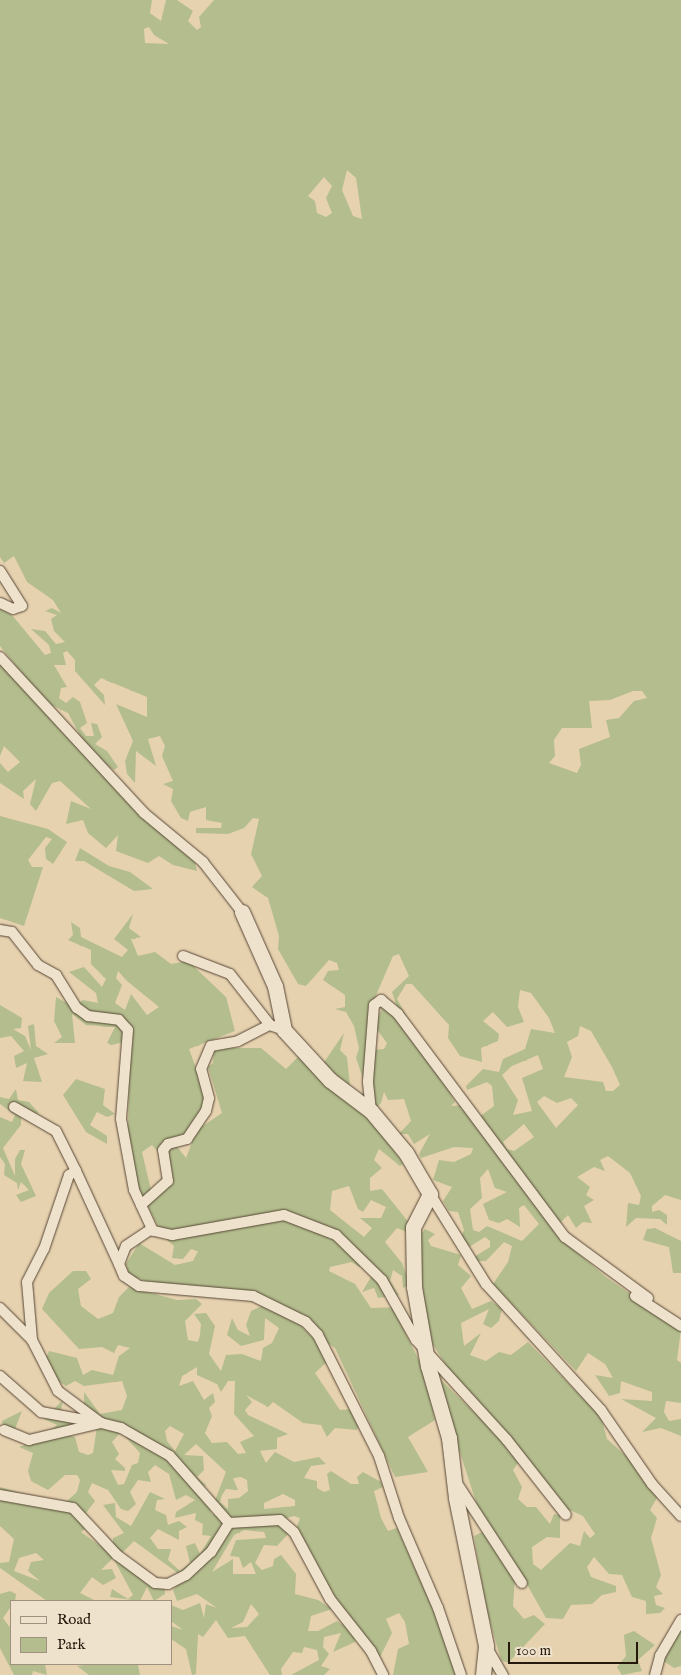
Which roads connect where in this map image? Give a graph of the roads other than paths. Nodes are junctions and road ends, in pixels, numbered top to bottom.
1 (0, 571) edge
2 (0, 603) edge
3 (0, 657) edge
4 (242, 912) joint
5 (0, 930) edge
6 (183, 956) dead end
7 (277, 1028) junction
8 (14, 1107) dead end
9 (371, 1111) junction
10 (76, 1171) junction
11 (430, 1194) junction
12 (141, 1205) junction
13 (153, 1231) junction
14 (119, 1264) junction
15 (617, 1277) junction
16 (648, 1298) dead end
17 (0, 1308) edge
18 (681, 1326) edge
19 (32, 1340) junction
20 (426, 1348) junction
21 (0, 1376) edge
22 (101, 1423) junction
23 (4, 1430) dead end
24 (454, 1477) junction
25 (0, 1496) edge
26 (566, 1515) dead end
27 (681, 1516) edge
28 (229, 1523) junction
29 (522, 1583) dead end
30 (681, 1620) edge
31 (486, 1646) junction
32 (383, 1675) edge
33 (460, 1675) edge
34 (483, 1675) edge
35 (503, 1675) edge
36 (656, 1675) edge

1 - 2 street
3 - 4 street
4 - 7 street
5 - 12 street
6 - 7 street
7 - 9 street
7 - 12 street
8 - 10 street
9 - 11 street
9 - 15 street
10 - 14 street
10 - 19 street
11 - 20 street
11 - 27 street
12 - 13 street
13 - 14 street
13 - 20 street
14 - 33 street
15 - 16 street
15 - 18 street
17 - 19 street
19 - 22 street
20 - 24 street
20 - 26 street
21 - 22 street
22 - 23 street
22 - 28 street
24 - 29 street
24 - 31 street
25 - 28 street
28 - 32 street
30 - 36 street
31 - 34 street
31 - 35 street

